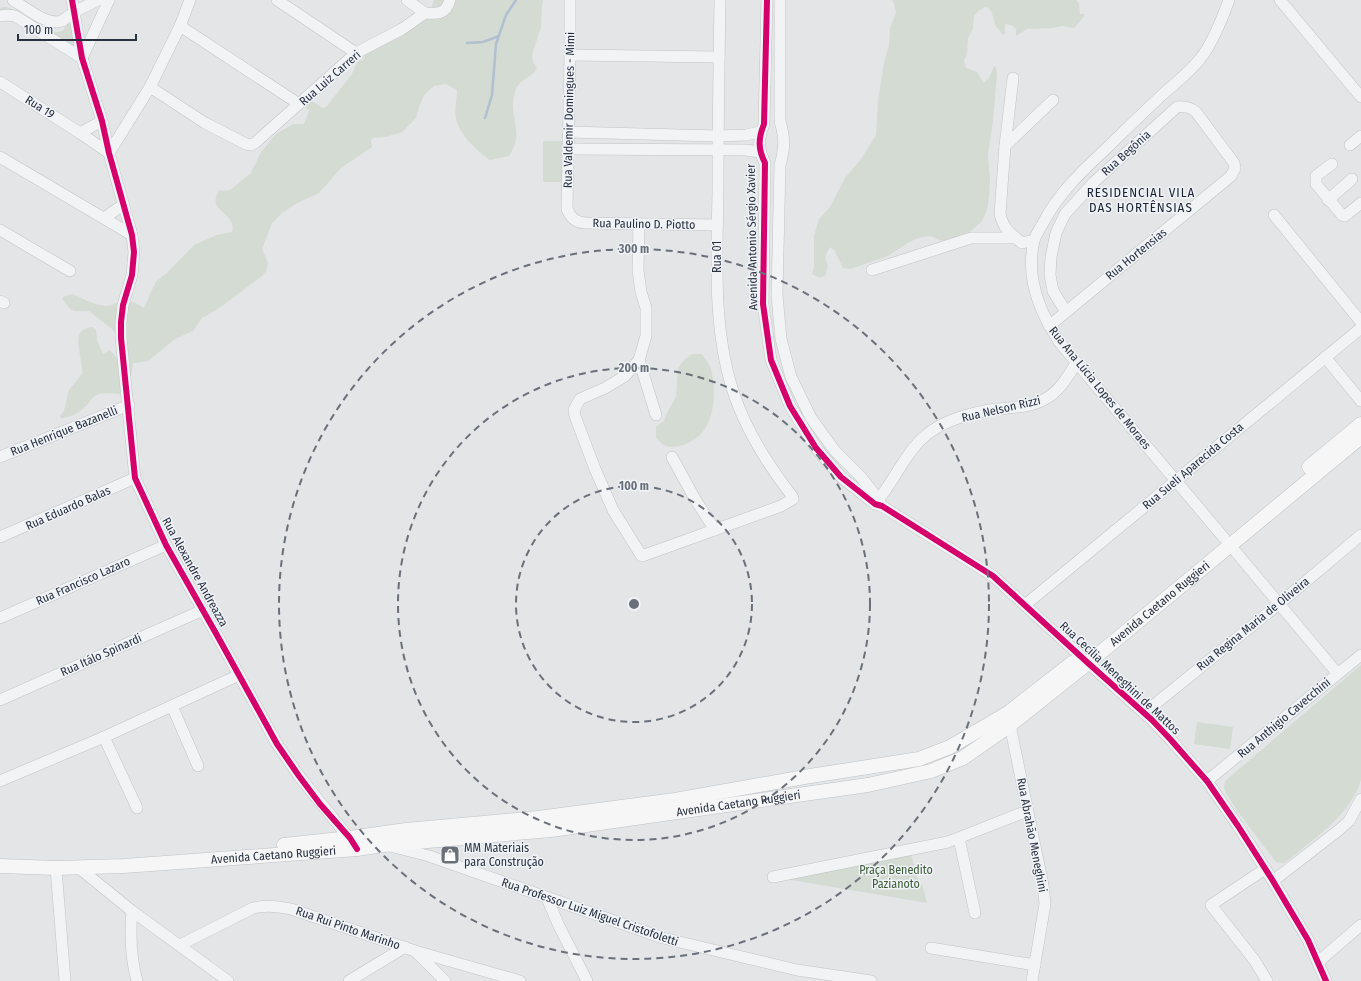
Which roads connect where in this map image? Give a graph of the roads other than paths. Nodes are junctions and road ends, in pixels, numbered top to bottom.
1 (13, 0) edge
2 (72, 0) edge
3 (98, 0) edge
4 (109, 0) edge
5 (190, 0) edge
6 (277, 0) edge
7 (407, 0) edge
8 (450, 0) edge
9 (570, 0) edge
10 (720, 0) edge
11 (767, 0) edge
12 (780, 0) edge
13 (1230, 0) edge
14 (1280, 0) edge
15 (74, 12) junction
16 (425, 13) junction
17 (0, 16) edge
18 (180, 26) junction
19 (356, 53) junction
20 (570, 55) junction
21 (719, 56) junction
22 (82, 58) junction
23 (1013, 78) dead end
24 (0, 82) edge
25 (150, 88) junction
26 (1361, 97) edge
27 (1053, 100) dead end
28 (299, 104) junction
29 (1177, 107) joint
30 (102, 120) junction
31 (780, 121) junction
32 (762, 128) junction
33 (568, 132) junction
34 (80, 133) junction
35 (718, 136) junction
36 (1361, 136) edge
37 (1350, 145) dead end
38 (1005, 146) junction
39 (568, 149) junction
40 (718, 150) junction
41 (759, 152) junction
42 (109, 153) junction
43 (0, 157) edge
44 (765, 163) junction
45 (1332, 164) dead end
46 (780, 165) junction
47 (1352, 179) dead end
48 (1328, 200) junction
49 (1361, 203) edge
50 (123, 205) junction
51 (1274, 215) dead end
52 (104, 218) junction
53 (573, 219) joint
54 (639, 224) junction
55 (717, 225) junction
56 (0, 230) edge
57 (132, 235) junction
58 (1016, 238) junction
59 (1034, 240) junction
60 (70, 270) dead end
61 (872, 270) dead end
62 (1066, 312) junction
63 (1361, 322) edge
64 (1049, 326) junction
65 (1361, 328) edge
66 (1325, 357) junction
67 (640, 360) junction
68 (1077, 362) junction
69 (1361, 401) edge
70 (129, 405) junction
71 (656, 415) dead end
72 (1361, 424) edge
73 (1361, 437) edge
74 (0, 457) edge
75 (672, 457) dead end
76 (135, 478) junction
77 (1176, 481) junction
78 (879, 503) junction
79 (715, 530) junction
80 (1361, 535) edge
81 (0, 537) edge
82 (1227, 542) junction
83 (166, 545) junction
84 (1279, 604) junction
85 (1025, 605) junction
86 (203, 610) junction
87 (0, 618) edge
88 (1361, 655) edge
89 (1084, 660) junction
90 (1337, 673) junction
91 (239, 676) junction
92 (0, 700) edge
93 (172, 706) junction
94 (1144, 712) junction
95 (1009, 720) junction
96 (104, 737) junction
97 (198, 766) dead end
98 (0, 781) edge
99 (1207, 781) junction
100 (1361, 799) edge
101 (137, 808) dead end
102 (1028, 811) junction
103 (406, 830) junction
104 (959, 838) junction
105 (413, 842) junction
106 (353, 843) junction
107 (383, 845) junction
108 (0, 856) edge
109 (429, 856) junction
110 (0, 866) edge
111 (56, 868) junction
112 (79, 868) junction
113 (1265, 869) junction
114 (772, 877) dead end
115 (1273, 881) junction
116 (547, 898) junction
117 (132, 911) junction
118 (975, 913) dead end
119 (1361, 925) edge
120 (180, 945) junction
121 (931, 948) dead end
122 (410, 949) junction
123 (1318, 962) junction
124 (1034, 965) junction
125 (818, 977) edge
126 (66, 981) edge
127 (136, 981) edge
128 (228, 981) edge
129 (349, 981) edge
130 (446, 981) edge
131 (520, 981) edge
132 (587, 981) edge
133 (871, 981) edge
134 (1032, 981) edge
135 (1267, 981) edge
136 (1326, 981) edge

1 - 15 street
2 - 15 street, Rua Alexandre Andreazza
3 - 15 street
4 - 22 street
5 - 18 street
6 - 19 street
7 - 16 street
8 - 16 street, Rua Luiz Carreri
9 - 20 street, Rua Valdemir Domingues - Mimi
10 - 21 street, Rua 01
11 - 32 street, Avenida Antonio Sérgio Xavier
12 - 31 street, Avenida Antonio Sérgio Xavier
13 - 59 street, Rua Ana Lúcia Lopes de Moraes
14 - 26 street
15 - 22 street, Rua Alexandre Andreazza
16 - 19 street, Rua Luiz Carreri
17 - 22 street
18 - 25 street
18 - 28 street
19 - 28 street, Rua Luiz Carreri
20 - 21 street
20 - 33 street, Rua Valdemir Domingues - Mimi
21 - 35 street, Rua 01
22 - 30 street, Rua Alexandre Andreazza
23 - 38 street
24 - 34 street, Rua 19
25 - 28 street, Rua Luiz Carreri
25 - 42 street
27 - 38 street
29 - 62 street, Rua Begônia
29 - 62 street, Rua Hortensias
30 - 34 street
30 - 42 street, Rua Alexandre Andreazza
31 - 32 street
31 - 46 street, Avenida Antonio Sérgio Xavier
32 - 35 street
32 - 41 street, Avenida Antonio Sérgio Xavier
33 - 35 street
33 - 39 street, Rua Valdemir Domingues - Mimi
34 - 42 street, Rua 19
35 - 40 street, Rua 01
36 - 37 street
38 - 58 street
39 - 40 street
39 - 53 street, Rua Valdemir Domingues - Mimi
40 - 41 street
40 - 55 street, Rua 01
41 - 44 street, Avenida Antonio Sérgio Xavier
42 - 50 street, Rua Alexandre Andreazza
43 - 52 street
44 - 46 street
44 - 78 street, Avenida Antonio Sérgio Xavier
45 - 48 street
46 - 78 street, Avenida Antonio Sérgio Xavier
47 - 48 street
48 - 49 street
50 - 52 street
50 - 57 street, Rua Alexandre Andreazza
51 - 63 street
52 - 57 street
53 - 54 street, Rua Paulino D. Piotto
54 - 55 street, Rua Paulino D. Piotto
54 - 67 street
55 - 79 street, Rua 01
56 - 60 street
57 - 70 street, Rua Alexandre Andreazza
58 - 59 street
58 - 61 street
59 - 64 street, Rua Ana Lúcia Lopes de Moraes
62 - 64 street, Rua Hortensias
64 - 68 street, Rua Ana Lúcia Lopes de Moraes
65 - 66 street, Rua Sueli Aparecida Costa
66 - 69 street
66 - 77 street, Rua Sueli Aparecida Costa
67 - 71 street
67 - 79 street
68 - 77 street, Rua Ana Lúcia Lopes de Moraes
68 - 78 street, Rua Nelson Rizzi
70 - 74 street, Rua Henrique Bazanelli
70 - 76 street, Rua Alexandre Andreazza
72 - 82 main road, Avenida Caetano Ruggieri
73 - 82 main road, Avenida Caetano Ruggieri
75 - 79 street
76 - 81 street, Rua Eduardo Balas
76 - 83 street, Rua Alexandre Andreazza
77 - 82 street, Rua Ana Lúcia Lopes de Moraes
77 - 85 street, Rua Sueli Aparecida Costa
78 - 85 street, Rua Cecília Meneghini de Mattos
80 - 84 street, Rua Regina Maria de Oliveira
82 - 84 street, Rua Ana Lúcia Lopes de Moraes
82 - 89 main road, Avenida Caetano Ruggieri
83 - 86 street, Rua Alexandre Andreazza
83 - 87 street, Rua Francisco Lazaro
84 - 90 street, Rua Ana Lúcia Lopes de Moraes
84 - 94 street, Rua Regina Maria de Oliveira
85 - 89 street, Rua Cecília Meneghini de Mattos
86 - 91 street, Rua Alexandre Andreazza
86 - 92 street, Rua Itálo Spinardi
88 - 90 street, Rua Anthigio Cavecchini
89 - 94 street, Rua Cecília Meneghini de Mattos
89 - 95 main road, Avenida Caetano Ruggieri
90 - 99 street, Rua Anthigio Cavecchini
91 - 93 street
91 - 106 street, Rua Alexandre Andreazza
93 - 96 street
93 - 97 street
94 - 99 street, Rua Cecília Meneghini de Mattos
95 - 102 street, Rua Abrahão Meneghini
95 - 103 main road, Avenida Caetano Ruggieri
95 - 105 main road, Avenida Caetano Ruggieri
96 - 98 street
96 - 101 street
99 - 113 street, Rua Cecília Meneghini de Mattos
100 - 115 street
102 - 104 street
102 - 124 street, Rua Abrahão Meneghini
103 - 105 street, Rua Professor Luiz Miguel Cristofoletti
103 - 106 main road, Avenida Caetano Ruggieri
104 - 114 street
104 - 118 street
105 - 107 main road, Avenida Caetano Ruggieri
105 - 109 street, Rua Professor Luiz Miguel Cristofoletti
106 - 107 main road, Avenida Caetano Ruggieri
106 - 108 main road, Avenida Caetano Ruggieri
106 - 112 main road, Avenida Caetano Ruggieri
107 - 109 street, Rua Professor Luiz Miguel Cristofoletti
109 - 116 street, Rua Professor Luiz Miguel Cristofoletti
110 - 111 main road, Avenida Caetano Ruggieri
111 - 112 main road, Avenida Caetano Ruggieri
111 - 126 street
112 - 117 street
113 - 115 street, Rua Cecília Meneghini de Mattos
113 - 135 street
115 - 123 street, Rua Cecília Meneghini de Mattos
116 - 125 street, Rua Professor Luiz Miguel Cristofoletti
116 - 132 street
117 - 120 street
117 - 127 street
119 - 123 street
120 - 122 street, Rua Rui Pinto Marinho
120 - 128 street
121 - 124 street
122 - 129 street
122 - 130 street
122 - 131 street, Rua Rui Pinto Marinho
123 - 136 street, Rua Cecília Meneghini de Mattos
124 - 134 street, Rua Abrahão Meneghini
125 - 133 street, Rua Professor Luiz Miguel Cristofoletti

